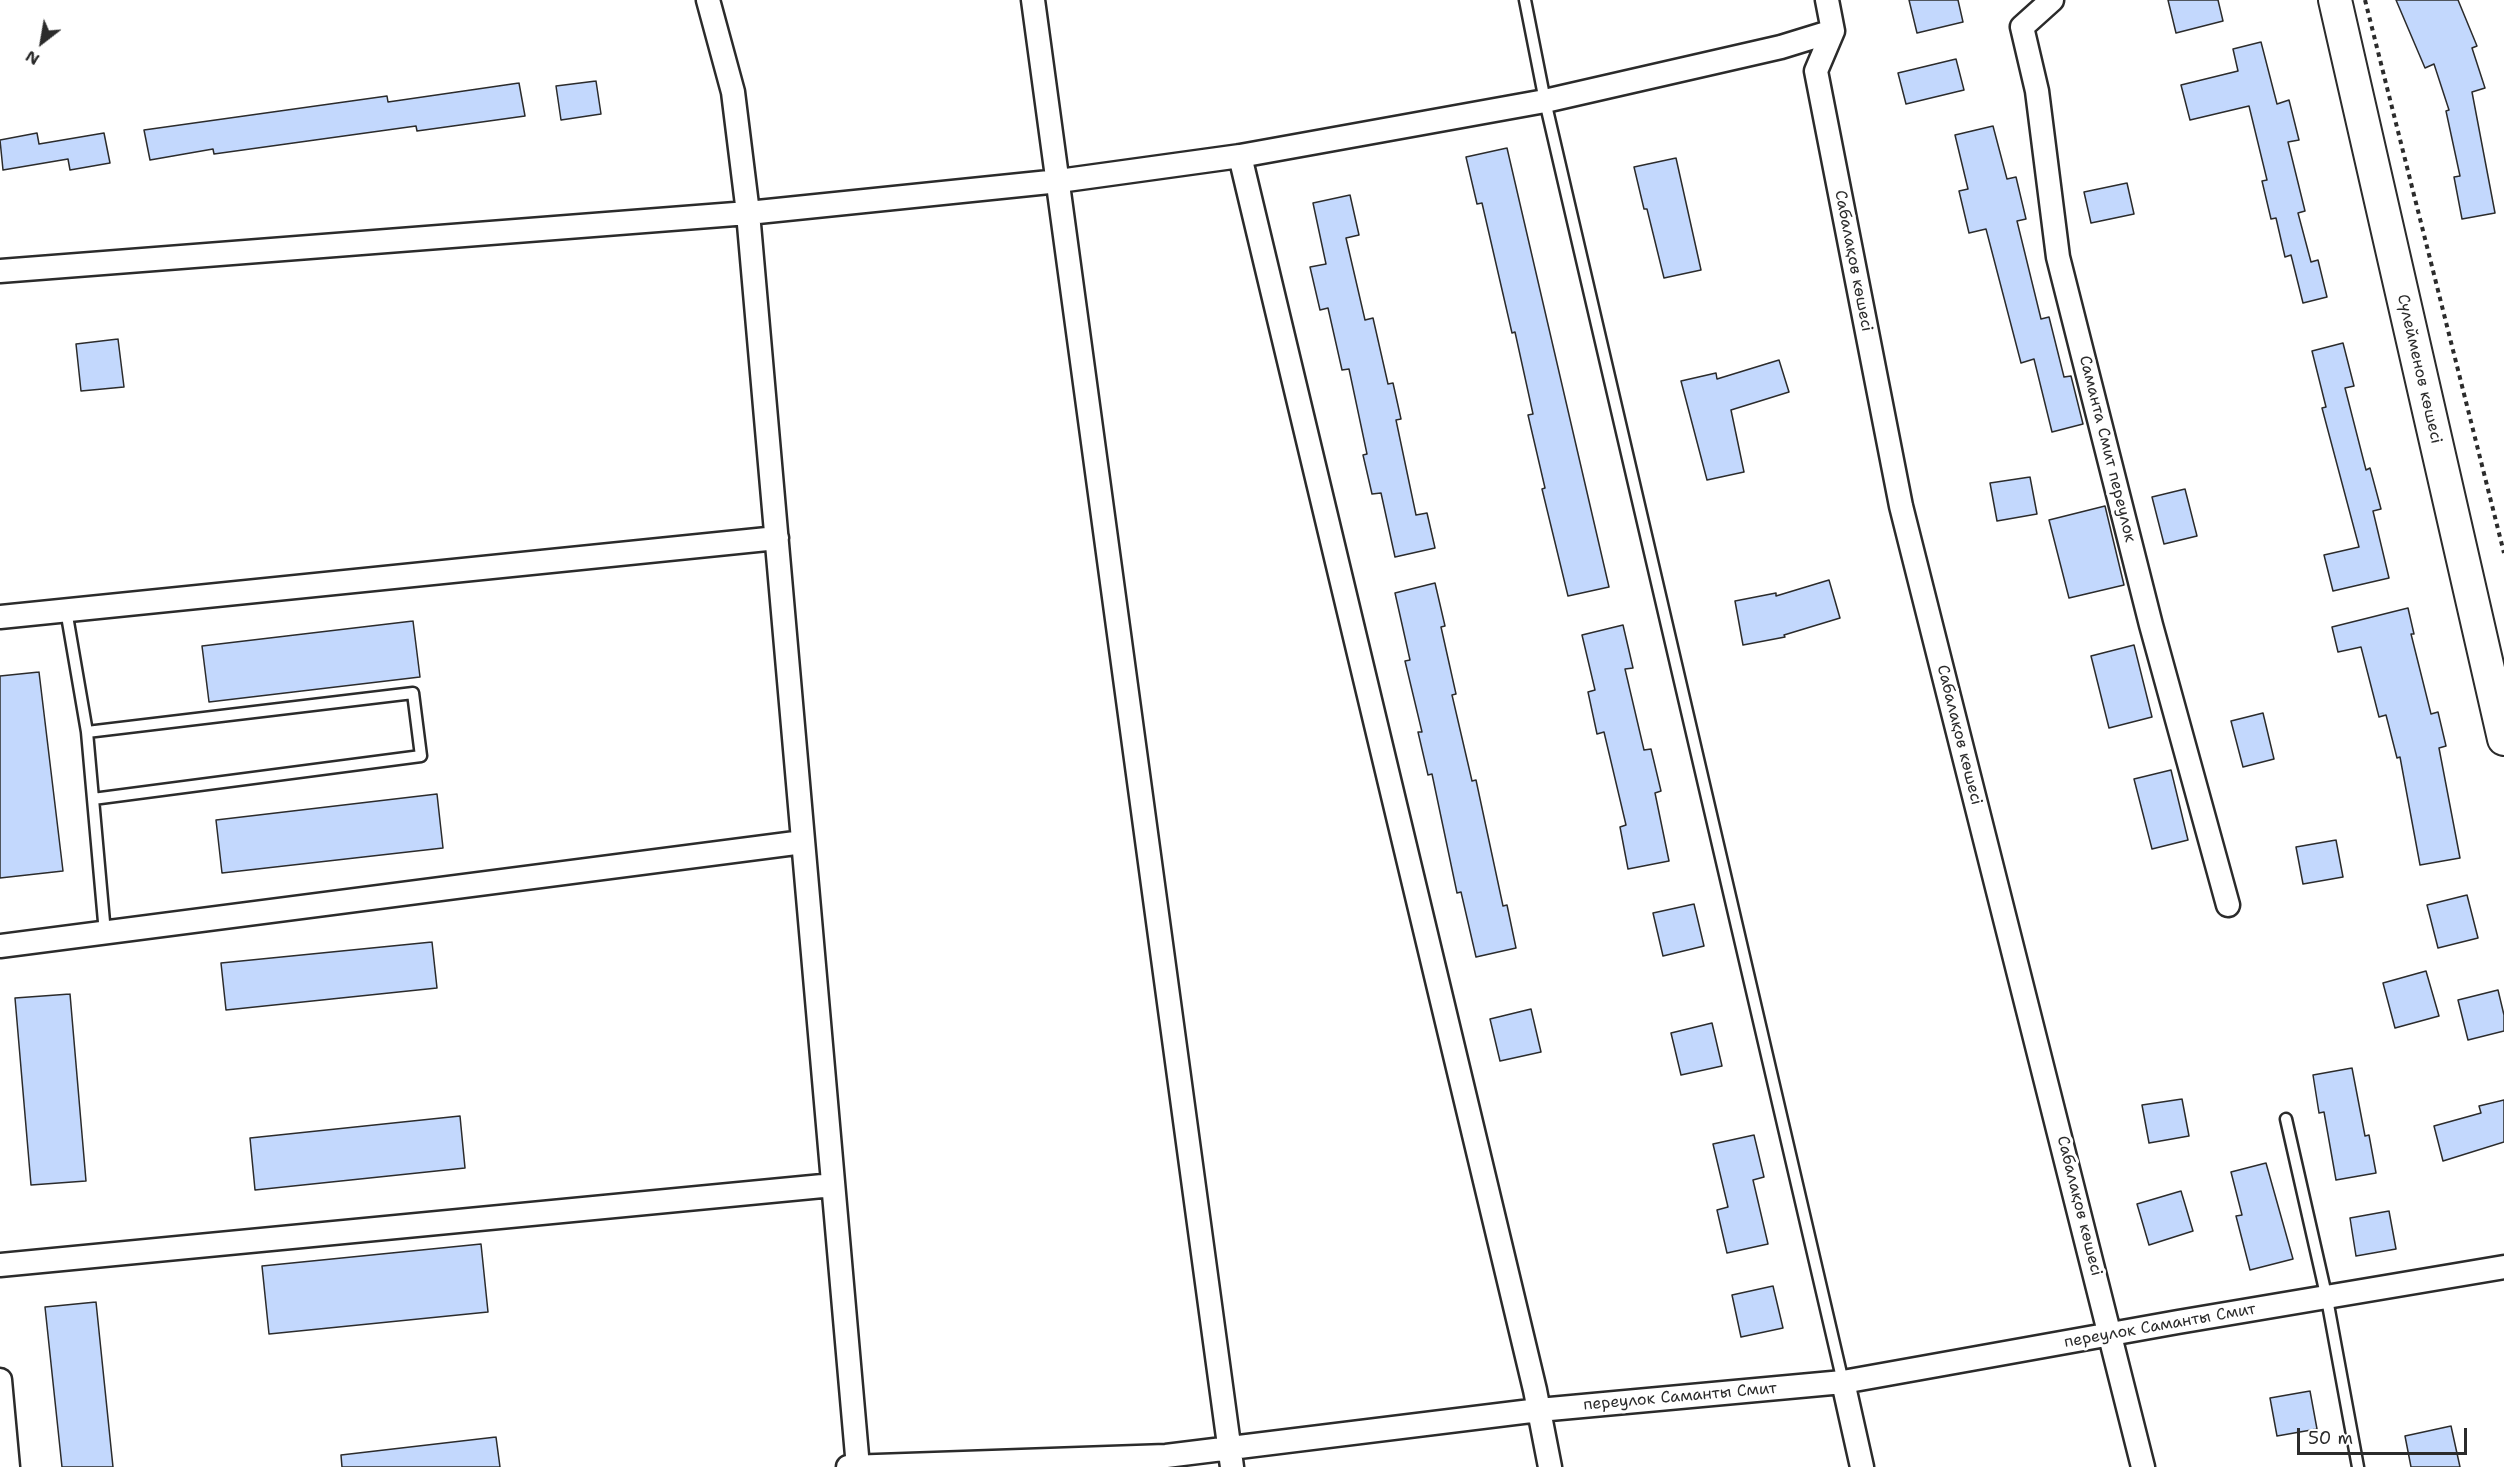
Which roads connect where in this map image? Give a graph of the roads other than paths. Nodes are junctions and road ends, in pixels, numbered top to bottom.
1 (708, 0) edge
2 (1033, 0) edge
3 (1525, 0) edge
4 (1827, 0) edge
5 (2052, 0) edge
6 (2335, 0) edge
7 (1833, 31) junction
8 (1545, 101) junction
9 (1240, 156) junction
10 (1059, 181) junction
11 (748, 213) junction
12 (0, 271) edge
13 (777, 538) junction
14 (66, 610) junction
15 (0, 616) edge
16 (87, 732) junction
17 (2504, 738) edge
18 (93, 800) junction
19 (803, 842) junction
20 (2229, 905) dead end
21 (105, 933) junction
22 (0, 946) edge
23 (2286, 1119) dead end
24 (833, 1185) junction
25 (0, 1265) edge
26 (2504, 1267) edge
27 (2327, 1299) junction
28 (2112, 1335) junction
29 (0, 1380) edge
30 (1843, 1382) junction
31 (1539, 1410) junction
32 (1231, 1457) edge
33 (8, 1467) edge
34 (855, 1467) edge
35 (1550, 1467) edge
36 (1862, 1467) edge
37 (2143, 1467) edge
38 (2358, 1467) edge

1 - 11 street
2 - 10 street
3 - 8 lane
4 - 7 street
5 - 20 street, Саманта Смит переулок
6 - 17 main road, Сүлейменов көшесі
7 - 8 street
7 - 28 street, Сабалақов көшесі
8 - 9 street
8 - 30 lane
9 - 10 street
9 - 31 street
10 - 11 street
10 - 32 street
11 - 12 street
11 - 13 street
13 - 14 street
13 - 19 street
14 - 15 street
14 - 16 lane
16 - 18 lane
16 - 18 lane
18 - 21 lane
19 - 21 street
19 - 24 street
21 - 22 street
23 - 27 lane
24 - 25 street
24 - 34 street
26 - 27 street, переулок Саманты Смит
27 - 28 street, переулок Саманты Смит
27 - 38 lane
28 - 30 street, переулок Саманты Смит
28 - 37 street, Сабалақов көшесі
29 - 33 street
30 - 31 street, переулок Саманты Смит
30 - 36 street
31 - 32 street, переулок Саманты Смит
31 - 35 street
32 - 34 street, переулок Саманты Смит

